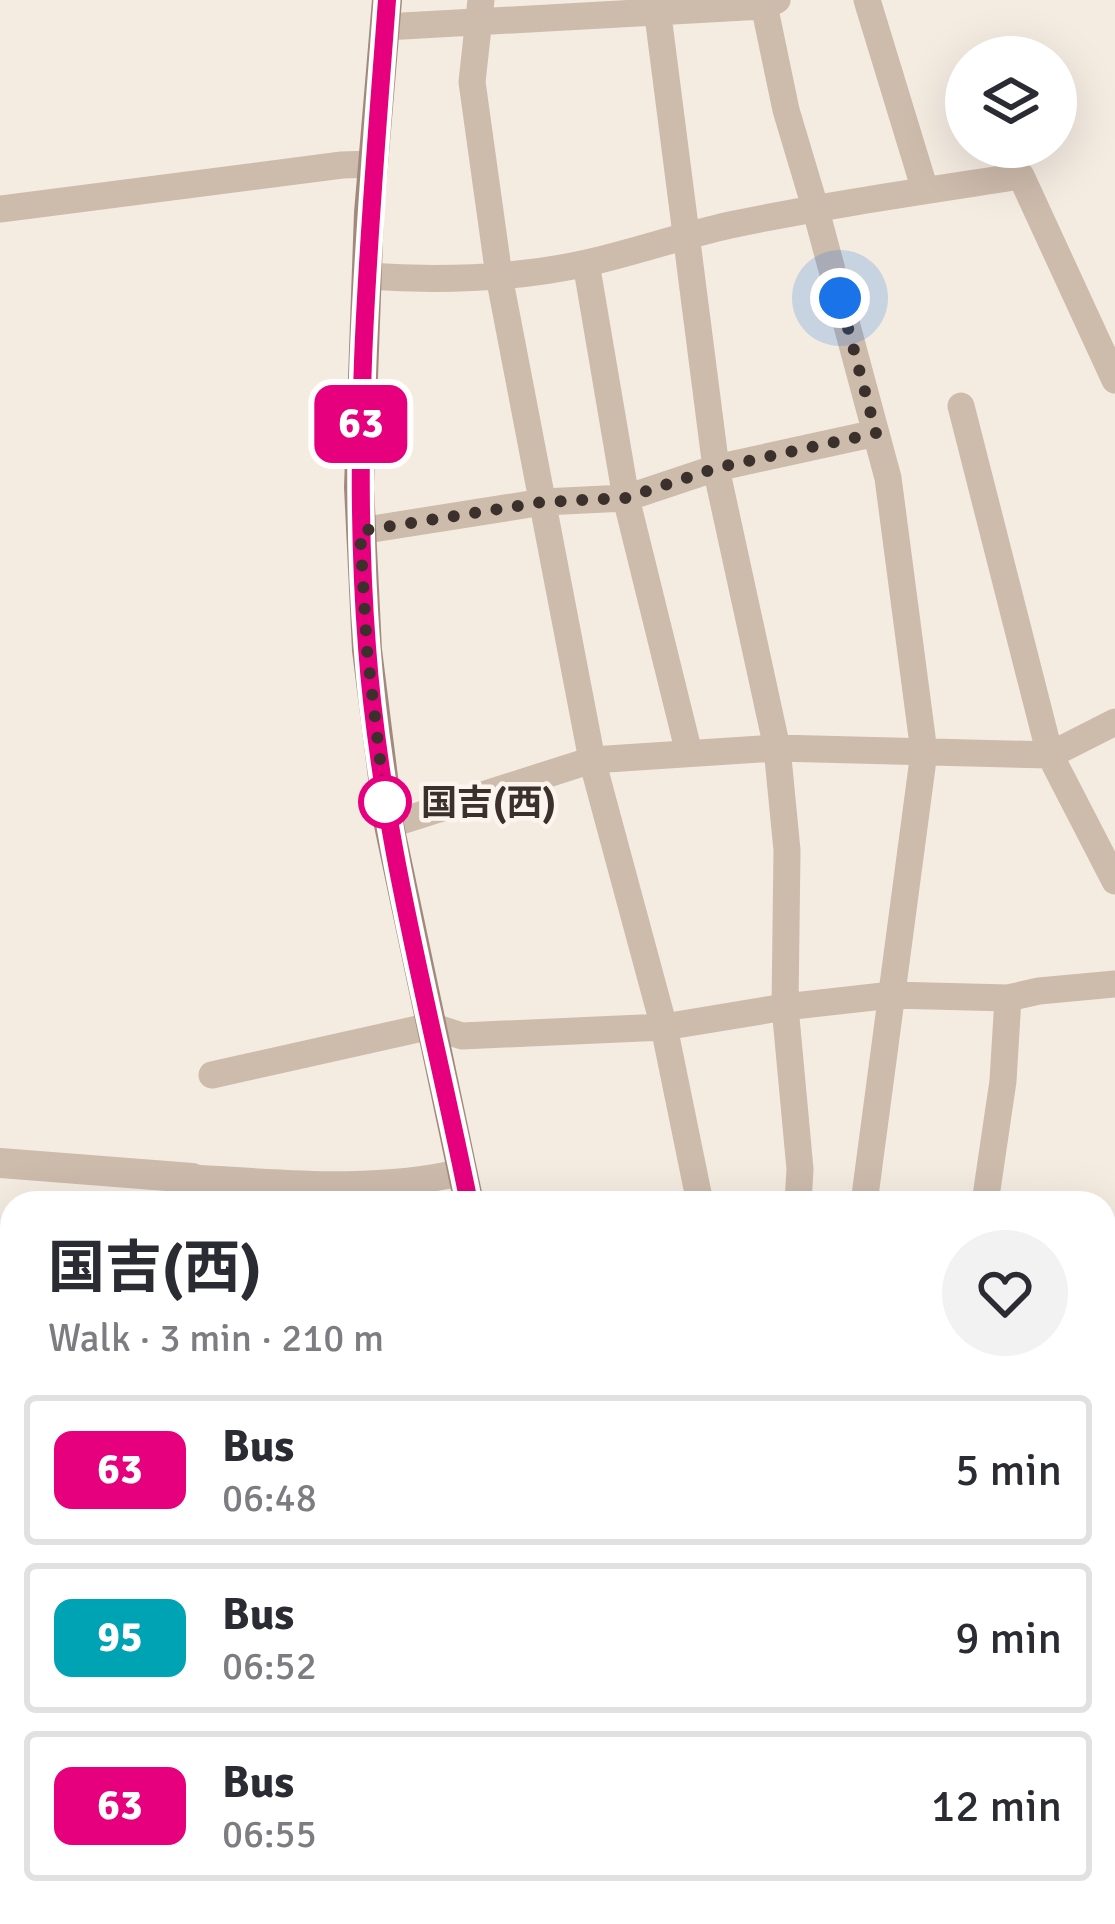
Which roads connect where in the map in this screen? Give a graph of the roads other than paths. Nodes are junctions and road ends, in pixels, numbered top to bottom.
1 (867, 0) edge
2 (767, 2) edge
3 (656, 6) edge
4 (480, 12) edge
5 (386, 14) edge
6 (373, 164) junction
7 (925, 190) junction
8 (815, 207) junction
9 (0, 208) edge
10 (686, 235) junction
11 (586, 263) junction
12 (366, 276) junction
13 (500, 276) junction
14 (1115, 380) edge
15 (961, 406) dead end
16 (876, 433) junction
17 (716, 468) junction
18 (626, 498) junction
19 (543, 502) junction
20 (360, 531) junction
21 (1115, 722) edge
22 (777, 748) junction
23 (924, 752) junction
24 (689, 753) junction
25 (1050, 755) junction
26 (592, 760) junction
27 (388, 825) junction
28 (1115, 881) edge
29 (1115, 984) edge
30 (892, 994) junction
31 (1008, 998) junction
32 (784, 1007) junction
33 (431, 1026) junction
34 (664, 1027) junction
35 (212, 1075) dead end
36 (0, 1163) edge
37 (463, 1172) junction
38 (193, 1190) edge
39 (467, 1191) edge
40 (698, 1191) edge
41 (799, 1191) edge
42 (866, 1191) edge
43 (987, 1191) edge

1 - 7 street
2 - 3 street
2 - 8 street
3 - 4 street
3 - 10 street
4 - 5 street
4 - 13 street
5 - 6 main road
6 - 9 street
6 - 12 main road
7 - 8 street
7 - 14 street
8 - 10 street
8 - 16 street
10 - 11 street
10 - 17 street
11 - 13 street
11 - 18 street
12 - 13 street
12 - 20 main road
13 - 19 street
15 - 25 street
16 - 17 street
16 - 23 street
17 - 18 street
17 - 22 street
18 - 19 street
18 - 24 street
19 - 20 street
19 - 26 street
20 - 27 main road
21 - 25 street
22 - 23 street
22 - 24 street
22 - 32 street
23 - 25 street
23 - 30 street
24 - 26 street
25 - 28 street
26 - 27 street
26 - 34 street
27 - 33 main road
29 - 31 street
30 - 31 street
30 - 32 street
30 - 42 street
31 - 43 street
32 - 34 street
32 - 41 street
33 - 34 street
33 - 35 street
33 - 37 main road
34 - 40 street
36 - 38 street
37 - 38 street
37 - 39 main road

